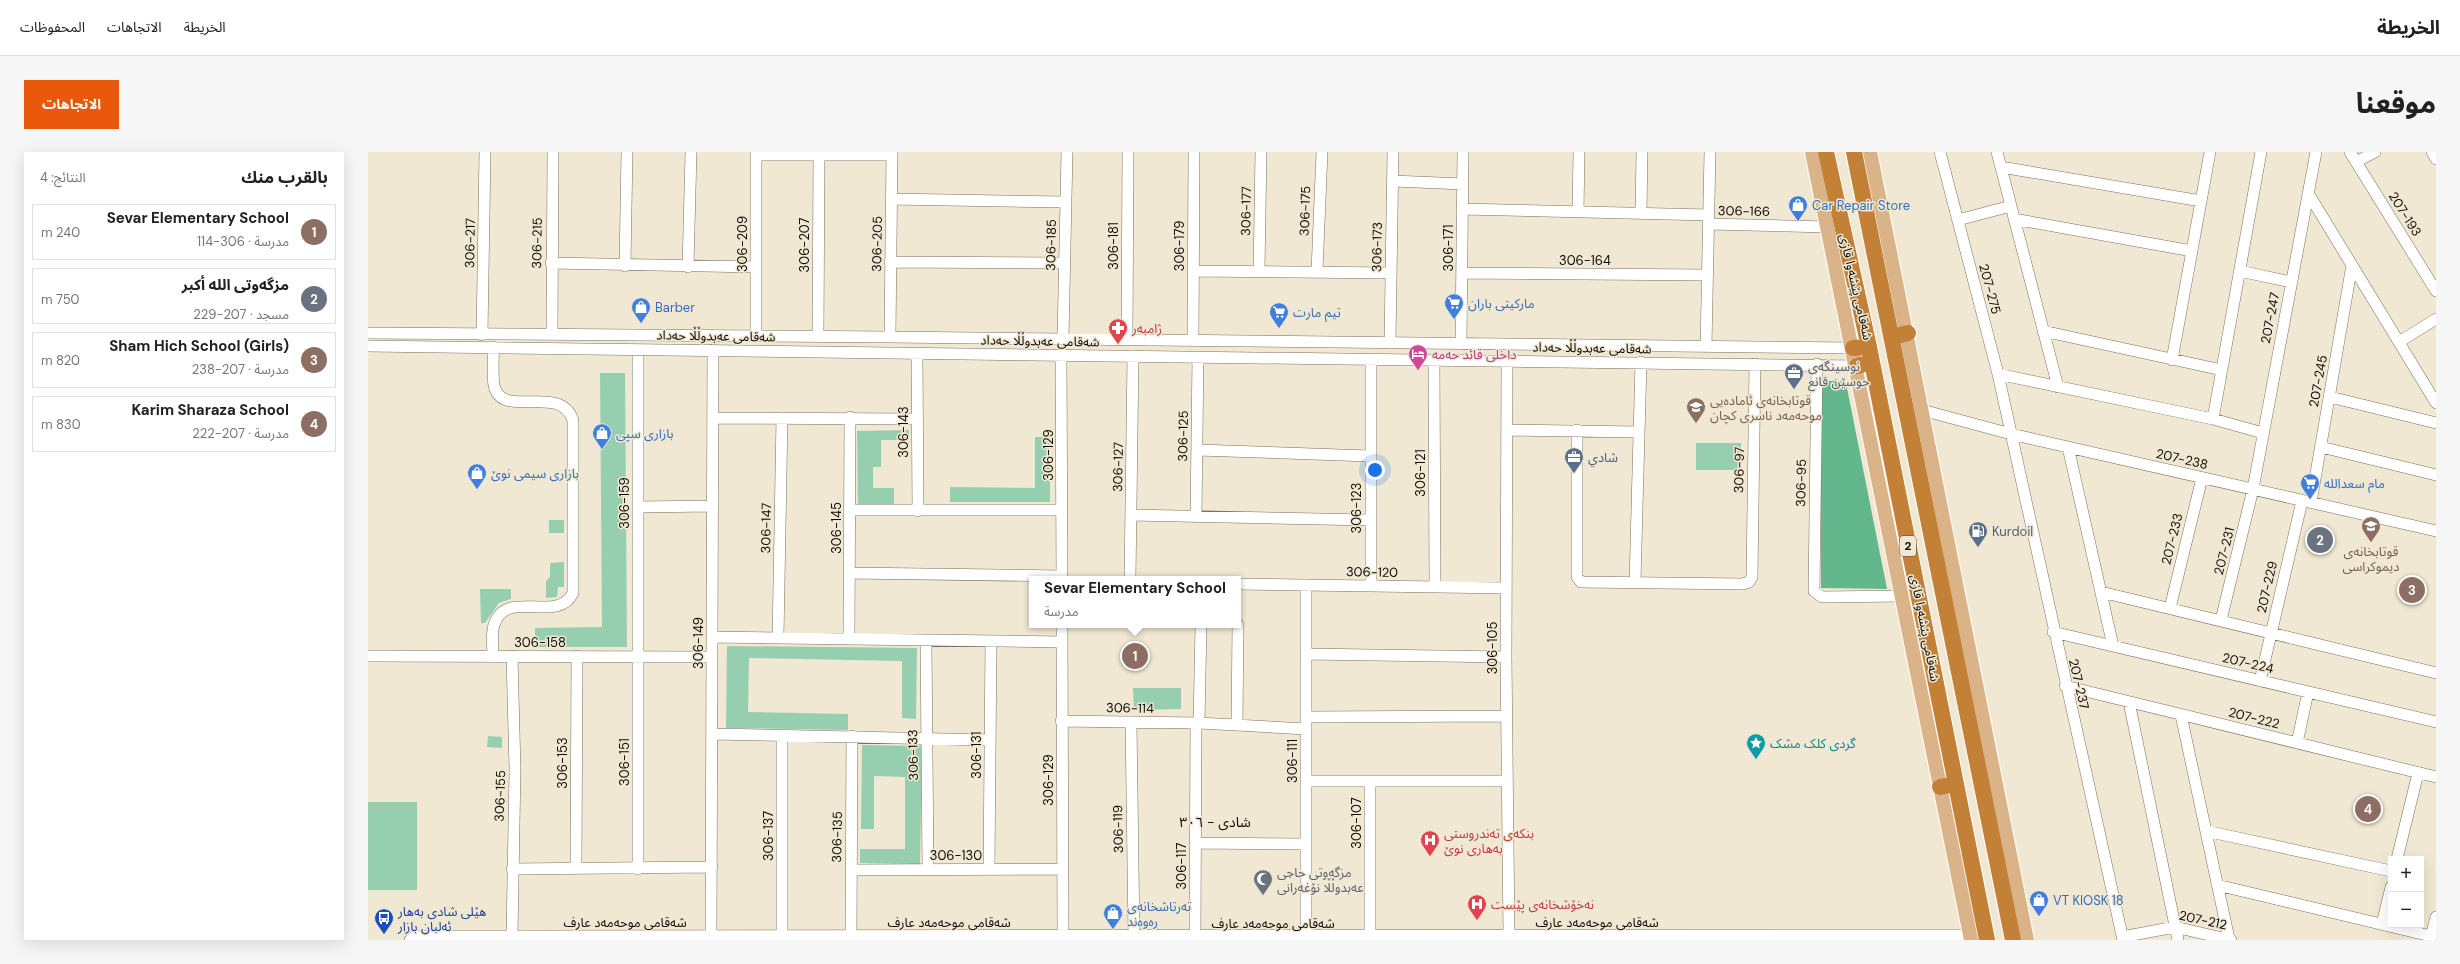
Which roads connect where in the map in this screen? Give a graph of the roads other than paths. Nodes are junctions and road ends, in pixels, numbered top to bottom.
1 (486, 152) edge
2 (553, 152) edge
3 (627, 152) edge
4 (691, 152) edge
5 (1067, 152) edge
6 (1128, 152) edge
7 (1194, 152) edge
8 (1261, 152) edge
9 (1322, 152) edge
10 (1393, 152) edge
11 (1463, 152) edge
12 (1579, 152) edge
13 (1642, 152) edge
14 (1710, 152) edge
15 (1812, 152) edge
16 (1826, 152) edge
17 (1854, 152) edge
18 (1870, 152) edge
19 (1940, 152) edge
20 (1997, 152) edge
21 (2210, 152) edge
22 (2261, 152) edge
23 (2316, 152) edge
24 (2350, 152) edge
25 (2376, 152) edge
26 (2432, 152) edge
27 (892, 153) edge
28 (756, 154) edge
29 (819, 155) junction
30 (2436, 159) edge
31 (2356, 162) junction
32 (2001, 167) junction
33 (1393, 181) junction
34 (1463, 184) junction
35 (2308, 193) junction
36 (891, 199) junction
37 (2201, 201) junction
38 (1066, 202) junction
39 (2011, 206) junction
40 (1462, 209) junction
41 (1578, 212) junction
42 (1641, 214) junction
43 (2014, 219) junction
44 (1708, 220) junction
45 (1958, 220) junction
46 (1828, 227) junction
47 (2192, 251) junction
48 (890, 262) junction
49 (551, 263) junction
50 (1064, 264) junction
51 (2352, 265) junction
52 (625, 266) junction
53 (688, 267) junction
54 (756, 267) junction
55 (1258, 270) junction
56 (1193, 271) junction
57 (2240, 271) junction
58 (1317, 272) junction
59 (1391, 273) junction
60 (1462, 273) junction
61 (1707, 275) junction
62 (2291, 282) junction
63 (2436, 291) edge
64 (2436, 319) edge
65 (2043, 332) junction
66 (368, 333) edge
67 (1908, 333) junction
68 (552, 334) junction
69 (482, 335) junction
70 (602, 335) junction
71 (756, 336) junction
72 (818, 336) junction
73 (890, 336) junction
74 (1892, 337) junction
75 (962, 338) junction
76 (1063, 339) junction
77 (1127, 340) junction
78 (1193, 341) junction
79 (1336, 342) junction
80 (2399, 342) junction
81 (1390, 343) junction
82 (1461, 344) junction
83 (368, 346) edge
84 (494, 347) junction
85 (1706, 347) junction
86 (1869, 347) junction
87 (1853, 348) junction
88 (602, 349) junction
89 (638, 350) junction
90 (713, 350) junction
91 (916, 353) junction
92 (962, 354) junction
93 (1061, 355) junction
94 (1133, 356) junction
95 (1198, 357) junction
96 (1336, 358) junction
97 (1371, 359) junction
98 (1434, 360) junction
99 (1507, 360) junction
100 (2172, 360) junction
101 (1641, 362) junction
102 (1755, 364) junction
103 (1817, 364) junction
104 (1864, 364) junction
105 (2222, 370) junction
106 (1998, 374) junction
107 (2058, 387) junction
108 (2330, 397) junction
109 (2436, 403) edge
110 (1922, 410) junction
111 (850, 417) junction
112 (713, 418) junction
113 (782, 418) junction
114 (917, 418) junction
115 (2214, 419) junction
116 (2436, 423) edge
117 (1506, 430) junction
118 (1576, 430) junction
119 (1638, 432) junction
120 (2263, 433) junction
121 (2011, 434) junction
122 (2068, 447) junction
123 (2321, 447) junction
124 (1197, 450) junction
125 (1370, 456) junction
126 (2436, 475) edge
127 (2202, 478) junction
128 (2253, 489) junction
129 (2307, 501) junction
130 (1926, 502) junction
131 (713, 506) junction
132 (638, 507) junction
133 (1901, 509) junction
134 (850, 510) junction
135 (1062, 510) junction
136 (918, 511) junction
137 (1131, 515) junction
138 (1196, 516) junction
139 (1370, 520) junction
140 (2436, 532) edge
141 (1936, 550) junction
142 (1911, 556) junction
143 (851, 573) junction
144 (1062, 576) edge
145 (1130, 576) edge
146 (1029, 577) edge
147 (1635, 582) junction
148 (1241, 584) edge
149 (1306, 585) junction
150 (1371, 586) junction
151 (1435, 587) junction
152 (1506, 588) junction
153 (2101, 592) junction
154 (1902, 596) junction
155 (2170, 608) junction
156 (2221, 620) junction
157 (1062, 628) edge
158 (1201, 628) edge
159 (1238, 628) edge
160 (2053, 632) junction
161 (2271, 633) junction
162 (712, 637) junction
163 (778, 638) junction
164 (849, 638) junction
165 (926, 640) junction
166 (991, 641) junction
167 (1062, 642) junction
168 (2113, 646) junction
169 (1306, 654) junction
170 (368, 656) edge
171 (493, 656) junction
172 (512, 656) junction
173 (576, 656) junction
174 (638, 656) junction
175 (712, 656) junction
176 (1506, 657) junction
177 (2436, 673) edge
178 (2260, 681) junction
179 (2065, 686) junction
180 (2308, 692) junction
181 (2129, 702) junction
182 (1975, 706) junction
183 (2182, 715) junction
184 (1506, 716) junction
185 (1306, 717) junction
186 (1061, 721) junction
187 (2436, 721) edge
188 (1131, 722) junction
189 (1197, 723) junction
190 (1237, 725) junction
191 (1306, 729) junction
192 (712, 734) junction
193 (782, 735) junction
194 (852, 736) junction
195 (927, 738) junction
196 (990, 740) junction
197 (2297, 743) junction
198 (2418, 773) junction
199 (2436, 777) edge
200 (1306, 781) junction
201 (1370, 781) junction
202 (1507, 781) junction
203 (1956, 784) junction
204 (1940, 787) junction
205 (1995, 806) junction
206 (2206, 831) junction
207 (1196, 843) junction
208 (1306, 844) junction
209 (2399, 856) edge
210 (712, 866) junction
211 (638, 868) junction
212 (512, 869) junction
213 (576, 869) junction
214 (928, 869) junction
215 (989, 869) junction
216 (1062, 869) junction
217 (851, 870) junction
218 (2388, 870) edge
219 (2217, 885) junction
220 (2390, 892) edge
221 (2436, 917) edge
222 (2382, 924) junction
223 (2175, 927) junction
224 (512, 936) junction
225 (1063, 936) junction
226 (1134, 936) junction
227 (1370, 936) junction
228 (1509, 936) junction
229 (711, 937) junction
230 (782, 937) junction
231 (851, 937) junction
232 (1195, 937) junction
233 (1306, 937) junction
234 (921, 938) edge
235 (1234, 938) edge
236 (1961, 938) edge
237 (2123, 938) edge
238 (2431, 938) edge
239 (410, 940) edge
240 (1987, 940) edge
241 (2013, 940) edge
242 (2027, 940) edge
243 (2178, 940) edge
244 (2230, 940) edge

1 - 69 street, 306-217
2 - 49 street, 306-215
3 - 52 street
4 - 53 street
5 - 38 street, 306-185
6 - 77 street, 306-181
7 - 56 street, 306-179
8 - 55 street, 306-177
9 - 58 street, 306-175
10 - 33 street, 306-173
11 - 34 street, 306-171
12 - 41 street
13 - 42 street
14 - 44 street
15 - 46 main road
16 - 86 highway, شەقامی پێشەوا قازی / 2
17 - 74 highway, شەقامی پێشەوا قازی / 2
18 - 67 main road
19 - 45 street, 207-275
20 - 32 street
21 - 37 street
22 - 57 street
23 - 35 street, 207-247
24 - 31 street, 207-193
25 - 31 street
26 - 30 street
27 - 29 street
27 - 36 street, 306-205
28 - 29 street
28 - 54 street, 306-209
29 - 72 street, 306-207
31 - 63 street, 207-193
32 - 37 street
32 - 39 street
33 - 34 street
33 - 59 street, 306-173
34 - 40 street, 306-171
35 - 51 street
35 - 62 street, 207-247
36 - 38 street
36 - 48 street, 306-205
37 - 47 street
38 - 50 street, 306-185
39 - 43 street
39 - 45 street
40 - 41 street, 306-166
40 - 60 street, 306-171
41 - 42 street, 306-166
42 - 44 street, 306-166
43 - 47 street
43 - 65 street
44 - 46 street, 306-166
44 - 61 street
45 - 106 street, 207-275
46 - 87 main road
47 - 100 street
48 - 50 street
48 - 73 street, 306-205
49 - 52 street
49 - 68 street, 306-215
50 - 76 street, 306-185
51 - 80 street
51 - 108 street, 207-245
52 - 53 street
53 - 54 street
54 - 71 street, 306-209
55 - 56 street
55 - 58 street
56 - 78 street, 306-179
57 - 62 street
57 - 105 street
58 - 59 street
59 - 81 street, 306-173
60 - 61 street, 306-164
60 - 82 street, 306-171
61 - 85 street
62 - 120 street, 207-247
64 - 80 street
65 - 100 street
65 - 107 street
66 - 69 street, شەقامی عەبدوڵڵا حەداد
67 - 74 highway
67 - 110 main road
68 - 69 street, شەقامی عەبدوڵڵا حەداد
68 - 70 street, شەقامی عەبدوڵڵا حەداد
70 - 71 street, شەقامی عەبدوڵڵا حەداد
70 - 88 street
71 - 72 street, شەقامی عەبدوڵڵا حەداد
72 - 73 street, شەقامی عەبدوڵڵا حەداد
73 - 75 street, شەقامی عەبدوڵڵا حەداد
74 - 130 highway, شەقامی پێشەوا قازی / 2
75 - 76 street, شەقامی عەبدوڵڵا حەداد
75 - 92 street
76 - 77 street, شەقامی عەبدوڵڵا حەداد
77 - 78 street, شەقامی عەبدوڵڵا حەداد
78 - 79 street, شەقامی عەبدوڵڵا حەداد
79 - 81 street, شەقامی عەبدوڵڵا حەداد
79 - 96 street
80 - 109 street
81 - 82 street, شەقامی عەبدوڵڵا حەداد
82 - 85 street, شەقامی عەبدوڵڵا حەداد
83 - 84 street, شەقامی عەبدوڵڵا حەداد
84 - 88 street, شەقامی عەبدوڵڵا حەداد
84 - 171 street
85 - 87 street, شەقامی عەبدوڵڵا حەداد
86 - 87 highway
86 - 104 highway, شەقامی پێشەوا قازی / 2
87 - 104 main road
88 - 89 street, شەقامی عەبدوڵڵا حەداد
89 - 90 street, شەقامی عەبدوڵڵا حەداد
89 - 132 street, 306-159
90 - 91 street, شەقامی عەبدوڵڵا حەداد
90 - 112 street, 306-149
91 - 92 street, شەقامی عەبدوڵڵا حەداد
91 - 114 street, 306-143
92 - 93 street, شەقامی عەبدوڵڵا حەداد
93 - 94 street, شەقامی عەبدوڵڵا حەداد
93 - 135 street, 306-129
94 - 95 street, شەقامی عەبدوڵڵا حەداد
94 - 137 street, 306-127
95 - 96 street, شەقامی عەبدوڵڵا حەداد
95 - 124 street, 306-125
96 - 97 street, شەقامی عەبدوڵڵا حەداد
97 - 98 street, شەقامی عەبدوڵڵا حەداد
97 - 125 street, 306-123
98 - 99 street, شەقامی عەبدوڵڵا حەداد
98 - 151 street, 306-121
99 - 101 street, شەقامی عەبدوڵڵا حەداد
99 - 117 street, 306-105
100 - 105 street
101 - 102 street, شەقامی عەبدوڵڵا حەداد
101 - 119 street
102 - 103 street, شەقامی عەبدوڵڵا حەداد
102 - 147 street, 306-97
103 - 104 street, شەقامی عەبدوڵڵا حەداد
103 - 154 street, 306-95
104 - 133 highway, شەقامی پێشەوا قازی / 2
104 - 154 main road
105 - 115 street
106 - 107 street
106 - 121 street, 207-275
107 - 115 street
108 - 116 street
108 - 123 street, 207-245
110 - 121 street, 207-238
110 - 182 main road
111 - 113 street
111 - 114 street
111 - 134 street, 306-145
112 - 113 street
112 - 131 street, 306-149
113 - 163 street, 306-147
114 - 136 street, 306-143
115 - 120 street
117 - 118 street
117 - 152 street, 306-105
118 - 119 street
118 - 147 street
119 - 147 street
120 - 128 street, 207-247
121 - 122 street, 207-238
121 - 160 street, 207-237
122 - 127 street, 207-238
122 - 153 street
123 - 126 street
123 - 129 street, 207-245
124 - 125 street
124 - 138 street, 306-125
125 - 139 street, 306-123
127 - 128 street, 207-238
127 - 155 street, 207-233
128 - 129 street, 207-238
128 - 156 street, 207-231
129 - 140 street, 207-238
129 - 161 street, 207-229
130 - 133 highway
130 - 141 highway, شەقامی پێشەوا قازی / 2
131 - 132 street
131 - 162 street, 306-149
132 - 174 street, 306-159
133 - 142 highway, شەقامی پێشەوا قازی / 2
134 - 136 street
134 - 143 street, 306-145
135 - 136 street
135 - 144 street, 306-129
137 - 138 street
137 - 145 street, 306-127
138 - 139 street
139 - 150 street, 306-123
141 - 142 highway
141 - 182 highway, شەقامی پێشەوا قازی / 2
142 - 203 highway, شەقامی پێشەوا قازی / 2
143 - 146 street
143 - 164 street, 306-145
148 - 149 street, 306-120
149 - 150 street, 306-120
149 - 169 street, 306-111
150 - 151 street, 306-120
151 - 152 street, 306-120
152 - 176 street, 306-105
153 - 155 street
153 - 168 street
154 - 204 main road
155 - 156 street
156 - 161 street
157 - 167 street, 306-129
158 - 189 street, 306-117
159 - 190 street
160 - 168 street, 207-224
160 - 179 street, 207-237
161 - 177 street
161 - 178 street, 207-229
162 - 163 street
162 - 175 street, 306-149
163 - 164 street
164 - 165 street
165 - 166 street
165 - 195 street, 306-133
166 - 167 street
166 - 196 street, 306-131
167 - 186 street, 306-129
168 - 178 street, 207-224
169 - 176 street
169 - 185 street, 306-111
170 - 171 street, 306-158
171 - 172 street, 306-158
172 - 173 street, 306-158
172 - 212 street, 306-155
173 - 174 street, 306-158
173 - 213 street, 306-153
174 - 175 street, 306-158
174 - 211 street, 306-151
175 - 192 street, 306-149
176 - 184 street, 306-105
178 - 180 street, 207-224
179 - 181 street, 207-222
179 - 237 street, 207-237
180 - 187 street, 207-224
180 - 197 street
181 - 183 street, 207-222
181 - 223 street
182 - 205 highway, شەقامی پێشەوا قازی / 2
183 - 197 street, 207-222
183 - 206 street
184 - 185 street
184 - 202 street, 306-105
185 - 191 street, 306-111
186 - 188 street, 306-114
186 - 216 street, 306-129
188 - 189 street, 306-114
188 - 226 street, 306-119
189 - 190 street, 306-114
189 - 207 street, 306-117
190 - 191 street, 306-114
191 - 200 street, 306-111
192 - 193 street
192 - 210 street, 306-149
193 - 194 street
193 - 230 street, 306-137
194 - 195 street
194 - 217 street, 306-135
195 - 196 street
195 - 214 street, 306-133
196 - 215 street, 306-131
197 - 198 street, 207-222
198 - 199 street, 207-222
198 - 209 street
200 - 201 street
200 - 208 street, 306-111
201 - 202 street
201 - 227 street, 306-107
202 - 228 street, 306-105
203 - 204 highway
203 - 240 highway, شەقامی پێشەوا قازی / 2
204 - 236 main road
205 - 241 highway, شەقامی پێشەوا قازی / 2
205 - 242 main road
206 - 218 street
206 - 219 street
207 - 208 street
207 - 232 street, 306-117
208 - 233 street, 306-111
210 - 211 street
210 - 229 street, 306-149
211 - 213 street
212 - 213 street
212 - 224 street, 306-155
214 - 215 street, 306-130
214 - 217 street, 306-130
215 - 216 street, 306-130
216 - 225 street, 306-129
217 - 231 street, 306-135
219 - 222 street
219 - 244 street
220 - 222 street
221 - 238 street
222 - 238 street
223 - 237 street, 207-212
223 - 243 street
223 - 244 street, 207-212
224 - 229 street, شەقامی موحەمەد عارف
224 - 239 street, شەقامی موحەمەد عارف
225 - 226 street, شەقامی موحەمەد عارف
225 - 234 street, شەقامی موحەمەد عارف
226 - 232 street, شەقامی موحەمەد عارف
227 - 228 street, شەقامی موحەمەد عارف
227 - 233 street, شەقامی موحەمەد عارف
228 - 236 street, شەقامی موحەمەد عارف
229 - 230 street, شەقامی موحەمەد عارف
230 - 231 street, شەقامی موحەمەد عارف
231 - 234 street, شەقامی موحەمەد عارف
232 - 235 street, شەقامی موحەمەد عارف
233 - 235 street, شەقامی موحەمەد عارف

